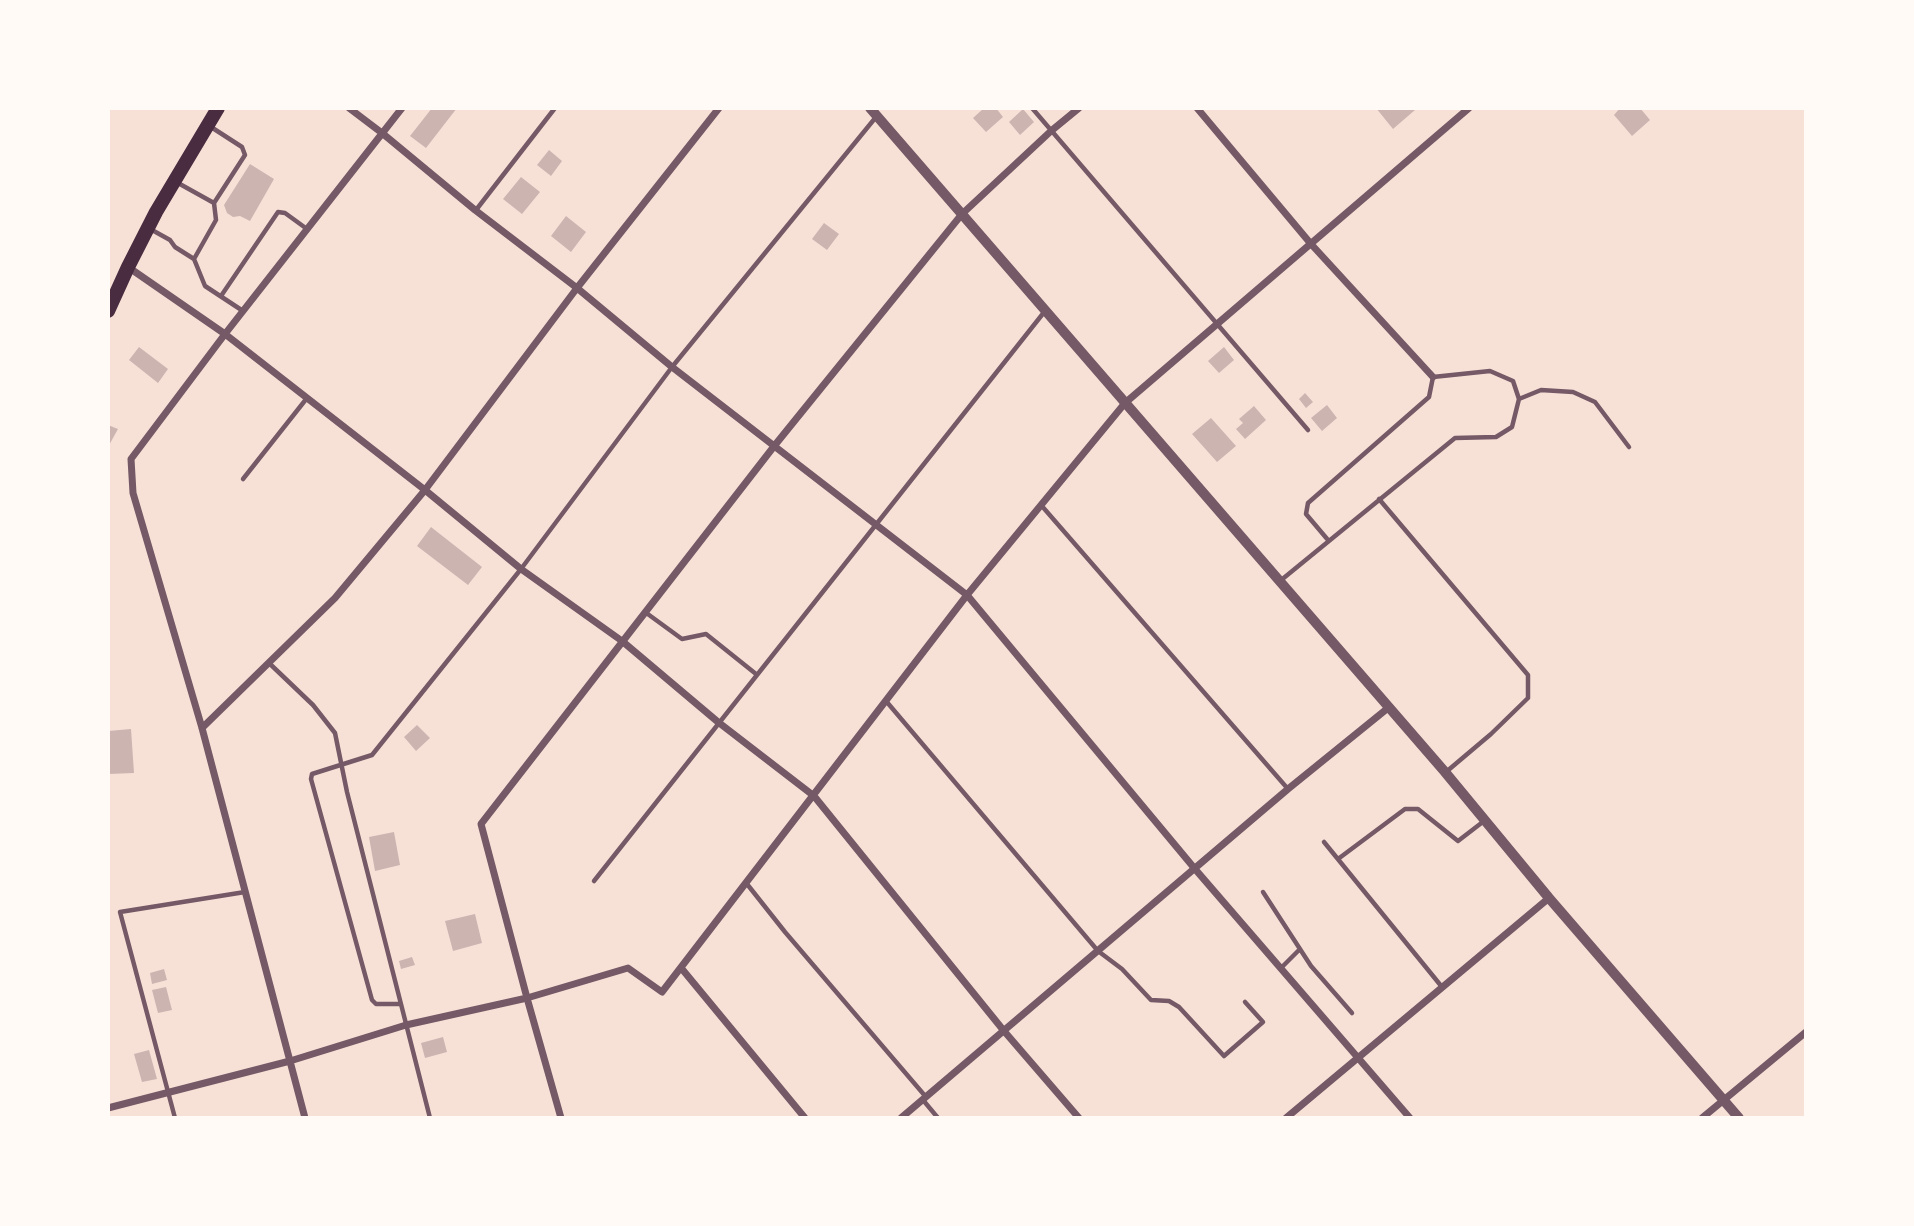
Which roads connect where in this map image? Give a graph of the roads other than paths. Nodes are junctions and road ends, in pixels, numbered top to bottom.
1 (218, 108) edge
2 (349, 108) edge
3 (402, 108) edge
4 (555, 108) edge
5 (719, 108) edge
6 (1032, 108) edge
7 (1079, 108) edge
8 (1197, 108) edge
9 (1469, 108) edge
10 (873, 113) edge
11 (208, 125) junction
12 (1051, 131) junction
13 (382, 133) junction
14 (174, 181) junction
15 (214, 203) junction
16 (475, 210) junction
17 (962, 214) junction
18 (148, 228) junction
19 (307, 229) junction
20 (1311, 244) junction
21 (194, 260) junction
22 (128, 267) junction
23 (577, 288) junction
24 (221, 296) junction
25 (1045, 310) junction
26 (108, 311) edge
27 (243, 311) junction
28 (1216, 325) junction
29 (225, 334) junction
30 (672, 367) junction
31 (1433, 377) junction
32 (307, 398) junction
33 (1519, 400) junction
34 (1125, 403) junction
35 (1308, 430) dead end
36 (775, 445) junction
37 (1629, 447) dead end
38 (243, 479) dead end
39 (425, 490) junction
40 (1378, 499) junction
41 (1040, 504) junction
42 (875, 523) junction
43 (1328, 540) junction
44 (521, 569) junction
45 (1279, 581) junction
46 (967, 595) junction
47 (645, 611) junction
48 (622, 641) junction
49 (268, 663) junction
50 (755, 674) junction
51 (886, 701) junction
52 (1388, 708) junction
53 (718, 722) junction
54 (202, 728) junction
55 (341, 764) junction
56 (1445, 772) junction
57 (1288, 789) junction
58 (814, 796) junction
59 (1485, 821) junction
60 (1324, 842) dead end
61 (1338, 859) junction
62 (1195, 869) junction
63 (594, 881) dead end
64 (747, 884) junction
65 (245, 892) junction
66 (1262, 892) dead end
67 (1549, 898) junction
68 (1300, 949) junction
69 (1098, 951) junction
70 (1280, 968) junction
71 (682, 969) junction
72 (1442, 987) junction
73 (527, 998) junction
74 (1245, 1002) dead end
75 (401, 1004) junction
76 (1352, 1013) dead end
77 (406, 1025) junction
78 (1004, 1031) junction
79 (1805, 1032) edge
80 (1357, 1058) junction
81 (290, 1061) junction
82 (168, 1091) junction
83 (924, 1098) junction
84 (1724, 1100) junction
85 (108, 1108) edge
86 (175, 1118) edge
87 (305, 1118) edge
88 (430, 1118) edge
89 (561, 1118) edge
90 (805, 1118) edge
91 (901, 1118) edge
92 (938, 1118) edge
93 (1079, 1118) edge
94 (1286, 1118) edge
95 (1410, 1118) edge
96 (1702, 1118) edge
97 (1739, 1118) edge

1 - 11 main road
2 - 13 street
3 - 13 street
4 - 16 lane
5 - 23 street
6 - 12 lane
7 - 12 street
8 - 20 street
9 - 20 street
10 - 17 street
10 - 30 lane
11 - 14 main road
11 - 15 lane
12 - 17 street
12 - 28 lane
13 - 16 street
13 - 19 street
14 - 15 lane
14 - 18 main road
15 - 21 lane
16 - 23 street
17 - 25 street
17 - 36 street
18 - 21 lane
18 - 22 main road
19 - 24 lane
19 - 27 street
20 - 28 street
20 - 31 street
21 - 24 lane
22 - 26 main road
22 - 29 street
23 - 30 street
23 - 39 street
24 - 27 lane
25 - 34 street
25 - 42 lane
27 - 29 street
28 - 34 street
28 - 35 lane
29 - 32 street
29 - 54 street
30 - 36 street
30 - 44 lane
31 - 33 lane
31 - 43 lane
32 - 38 lane
32 - 39 street
33 - 37 lane
33 - 40 lane
34 - 41 street
34 - 45 street
36 - 42 street
36 - 47 street
39 - 44 street
39 - 49 street
40 - 43 lane
40 - 56 lane
41 - 46 street
41 - 57 lane
42 - 46 street
42 - 50 lane
43 - 45 lane
44 - 48 street
44 - 55 lane
45 - 52 street
46 - 51 street
46 - 62 street
47 - 48 street
47 - 50 lane
48 - 53 street
48 - 73 street
49 - 54 street
49 - 55 lane
50 - 53 lane
51 - 58 street
51 - 69 lane
52 - 56 street
52 - 57 street
53 - 58 street
53 - 63 lane
54 - 65 street
55 - 75 lane
55 - 75 lane
56 - 59 street
57 - 62 street
58 - 64 street
58 - 78 street
59 - 61 lane
59 - 67 street
60 - 61 lane
61 - 72 lane
62 - 69 street
62 - 70 street
64 - 71 street
64 - 83 lane
65 - 81 street
65 - 82 lane
66 - 68 lane
67 - 72 street
67 - 84 street
68 - 70 lane
68 - 76 lane
69 - 74 lane
69 - 78 street
70 - 80 street
71 - 73 street
71 - 90 street
72 - 80 street
73 - 77 street
73 - 89 street
75 - 77 lane
77 - 81 street
77 - 88 lane
78 - 83 street
78 - 93 street
79 - 84 street
80 - 94 street
80 - 95 street
81 - 82 street
81 - 87 street
82 - 85 street
82 - 86 lane
83 - 91 street
83 - 92 lane
84 - 96 street
84 - 97 street

